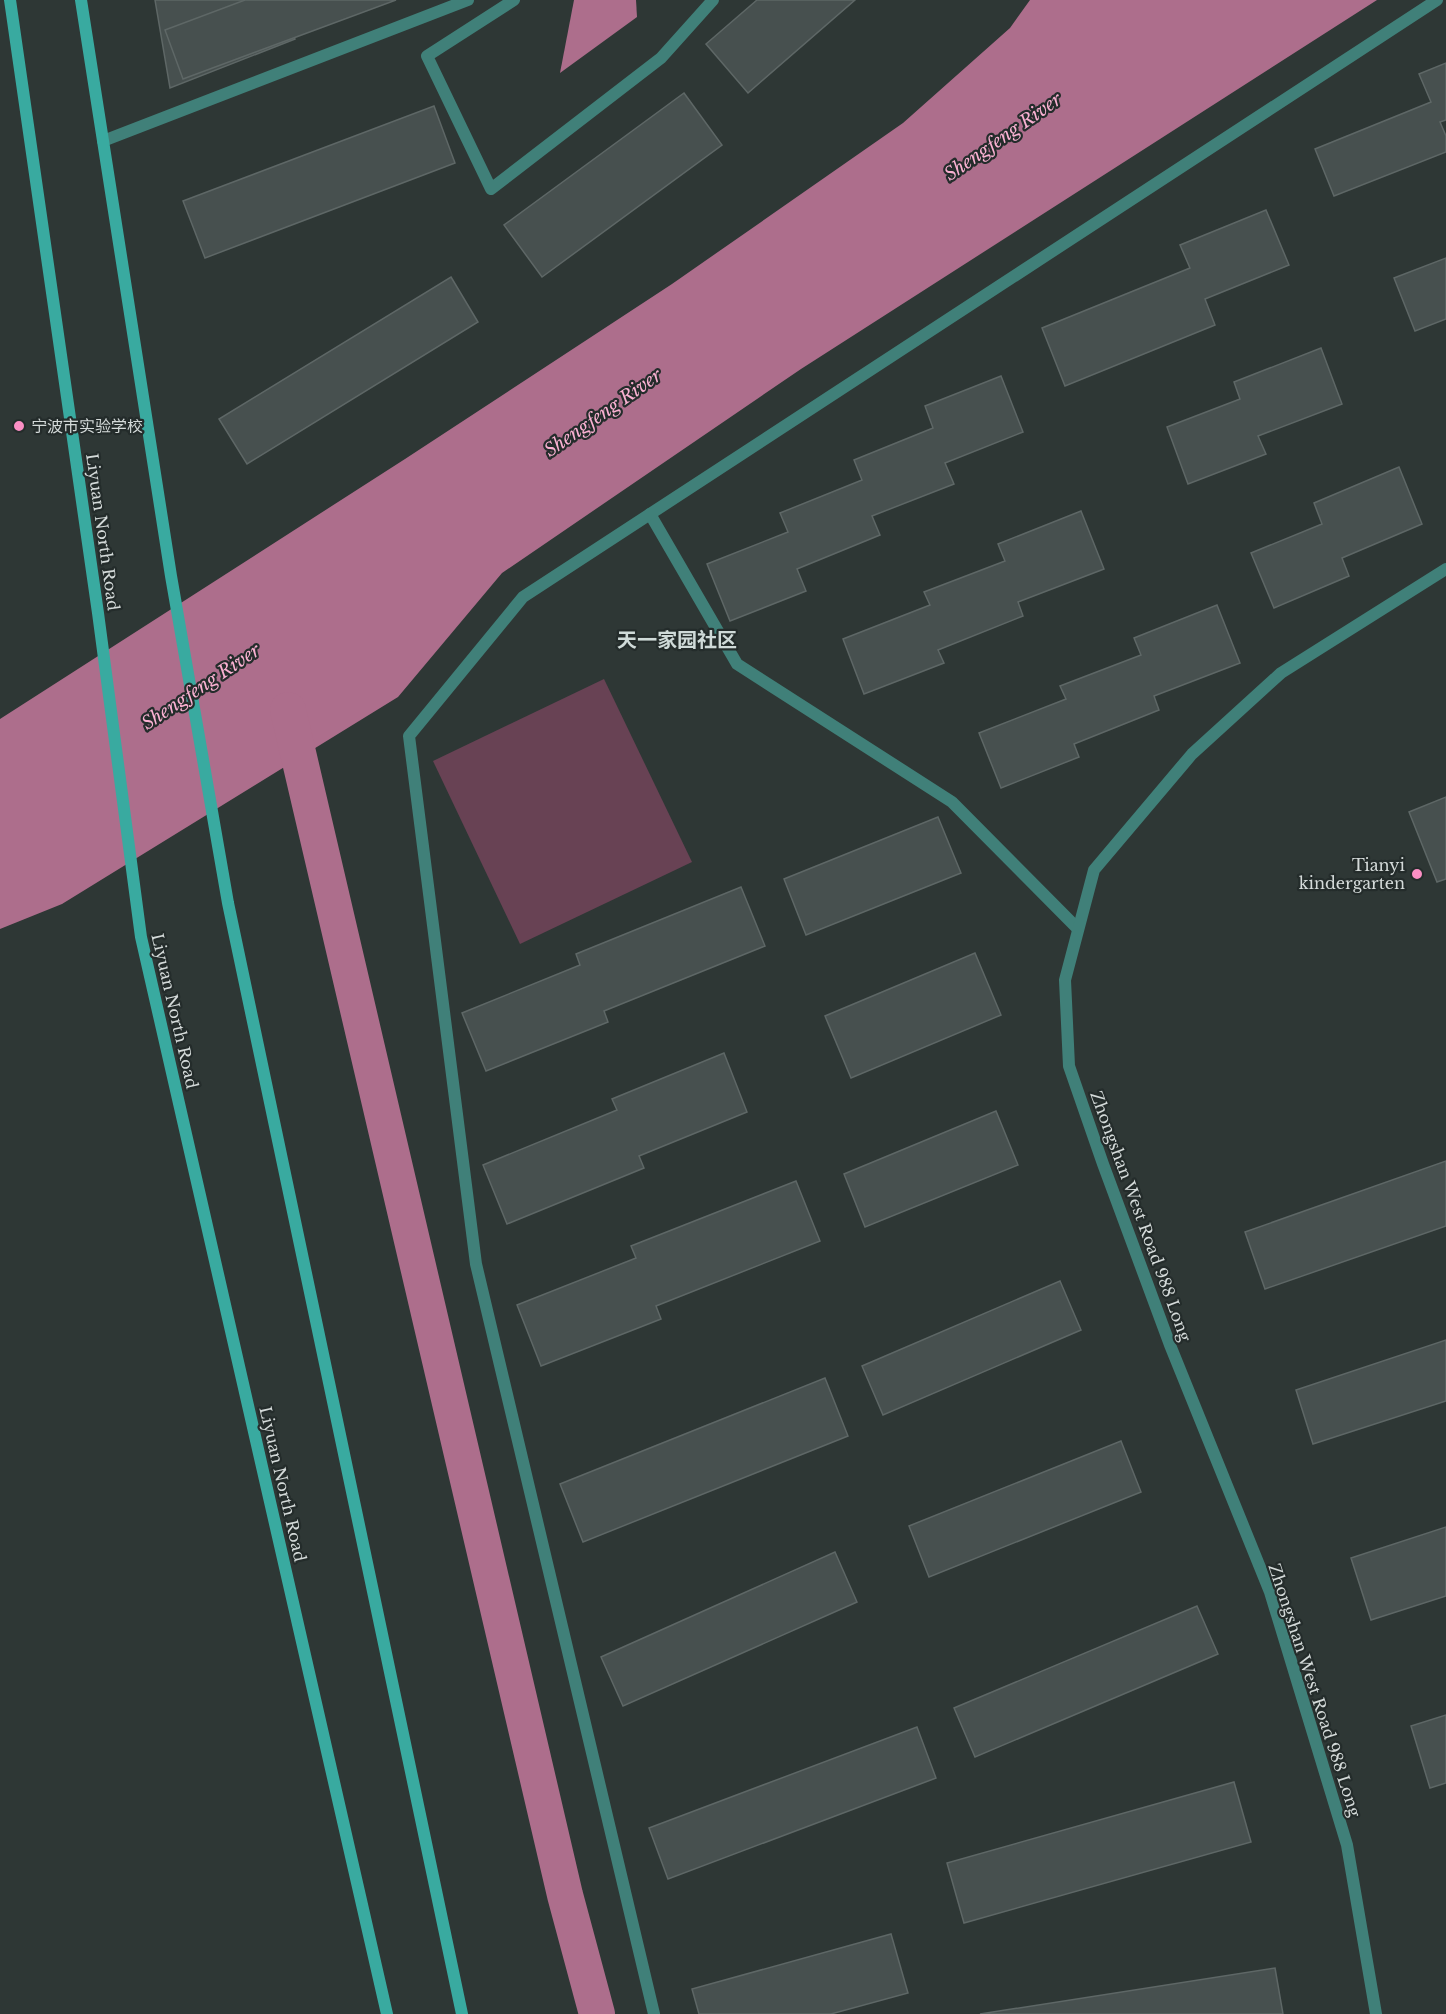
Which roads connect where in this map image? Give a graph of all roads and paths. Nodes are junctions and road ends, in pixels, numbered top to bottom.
1 (10, 0) edge
2 (81, 0) edge
3 (468, 0) edge
4 (514, 0) edge
5 (713, 0) edge
6 (1437, 0) edge
7 (103, 141) junction
8 (650, 514) junction
9 (1446, 569) edge
10 (1078, 929) junction
11 (387, 2014) edge
12 (462, 2014) edge
13 (654, 2014) edge
14 (1376, 2014) edge

1 - 11 main road, Liyuan North Road
2 - 7 main road
3 - 7 street
4 - 5 street
6 - 8 street
7 - 12 main road
8 - 10 street
8 - 13 street
9 - 10 street, Zhongshan West Road 988 Long
10 - 14 street, Zhongshan West Road 988 Long

